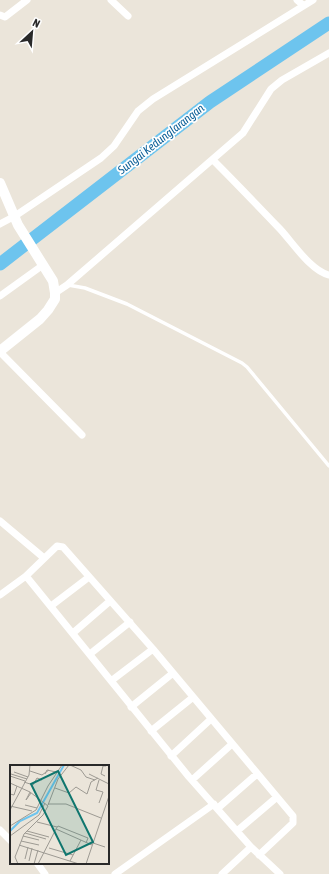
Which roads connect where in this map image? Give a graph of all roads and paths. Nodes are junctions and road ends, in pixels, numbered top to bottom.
1 (27, 0) edge
2 (111, 0) edge
3 (297, 0) edge
4 (313, 0) edge
5 (303, 5) junction
6 (128, 16) dead end
7 (2, 18) edge
8 (329, 53) edge
9 (213, 160) junction
10 (0, 183) edge
11 (16, 221) junction
12 (0, 224) edge
13 (40, 261) junction
14 (329, 275) edge
15 (67, 285) junction
16 (55, 293) junction
17 (0, 296) edge
18 (0, 351) edge
19 (82, 435) dead end
20 (329, 466) edge
21 (0, 521) edge
22 (44, 558) junction
23 (26, 576) junction
24 (89, 577) junction
25 (0, 595) edge
26 (110, 601) junction
27 (51, 606) junction
28 (130, 622) junction
29 (73, 633) junction
30 (153, 649) junction
31 (90, 654) junction
32 (173, 673) junction
33 (111, 681) junction
34 (192, 698) junction
35 (132, 707) junction
36 (211, 719) junction
37 (151, 731) junction
38 (232, 744) junction
39 (172, 756) junction
40 (256, 773) junction
41 (192, 780) junction
42 (277, 797) junction
43 (216, 806) junction
44 (0, 830) edge
45 (237, 831) junction
46 (10, 840) edge
47 (251, 847) junction
48 (260, 855) junction
49 (38, 864) edge
50 (45, 874) edge
51 (115, 874) edge
52 (222, 874) edge
53 (280, 874) edge

1 - 7 street
2 - 6 street
3 - 5 street
4 - 5 street
5 - 11 street
8 - 9 street
9 - 14 street
9 - 15 street
10 - 11 street
11 - 12 street
11 - 13 street
13 - 16 street
13 - 17 street
15 - 16 street
15 - 20 lane
16 - 18 street
18 - 19 street
21 - 22 street
22 - 23 street
22 - 24 street
23 - 25 street
23 - 27 street
24 - 26 street
24 - 27 street
26 - 28 street
26 - 29 street
27 - 29 street
28 - 30 street
28 - 31 street
29 - 31 street
30 - 32 street
30 - 33 street
31 - 33 street
32 - 34 street
32 - 35 street
33 - 35 street
34 - 36 street
34 - 37 street
35 - 37 street
36 - 38 street
36 - 39 street
37 - 39 street
38 - 40 street
38 - 41 street
39 - 41 street
40 - 42 street
40 - 43 street
41 - 43 street
42 - 45 street
42 - 48 street
43 - 45 street
43 - 51 street
44 - 46 street
45 - 47 street
47 - 48 street
47 - 52 street
48 - 53 street
49 - 50 street

